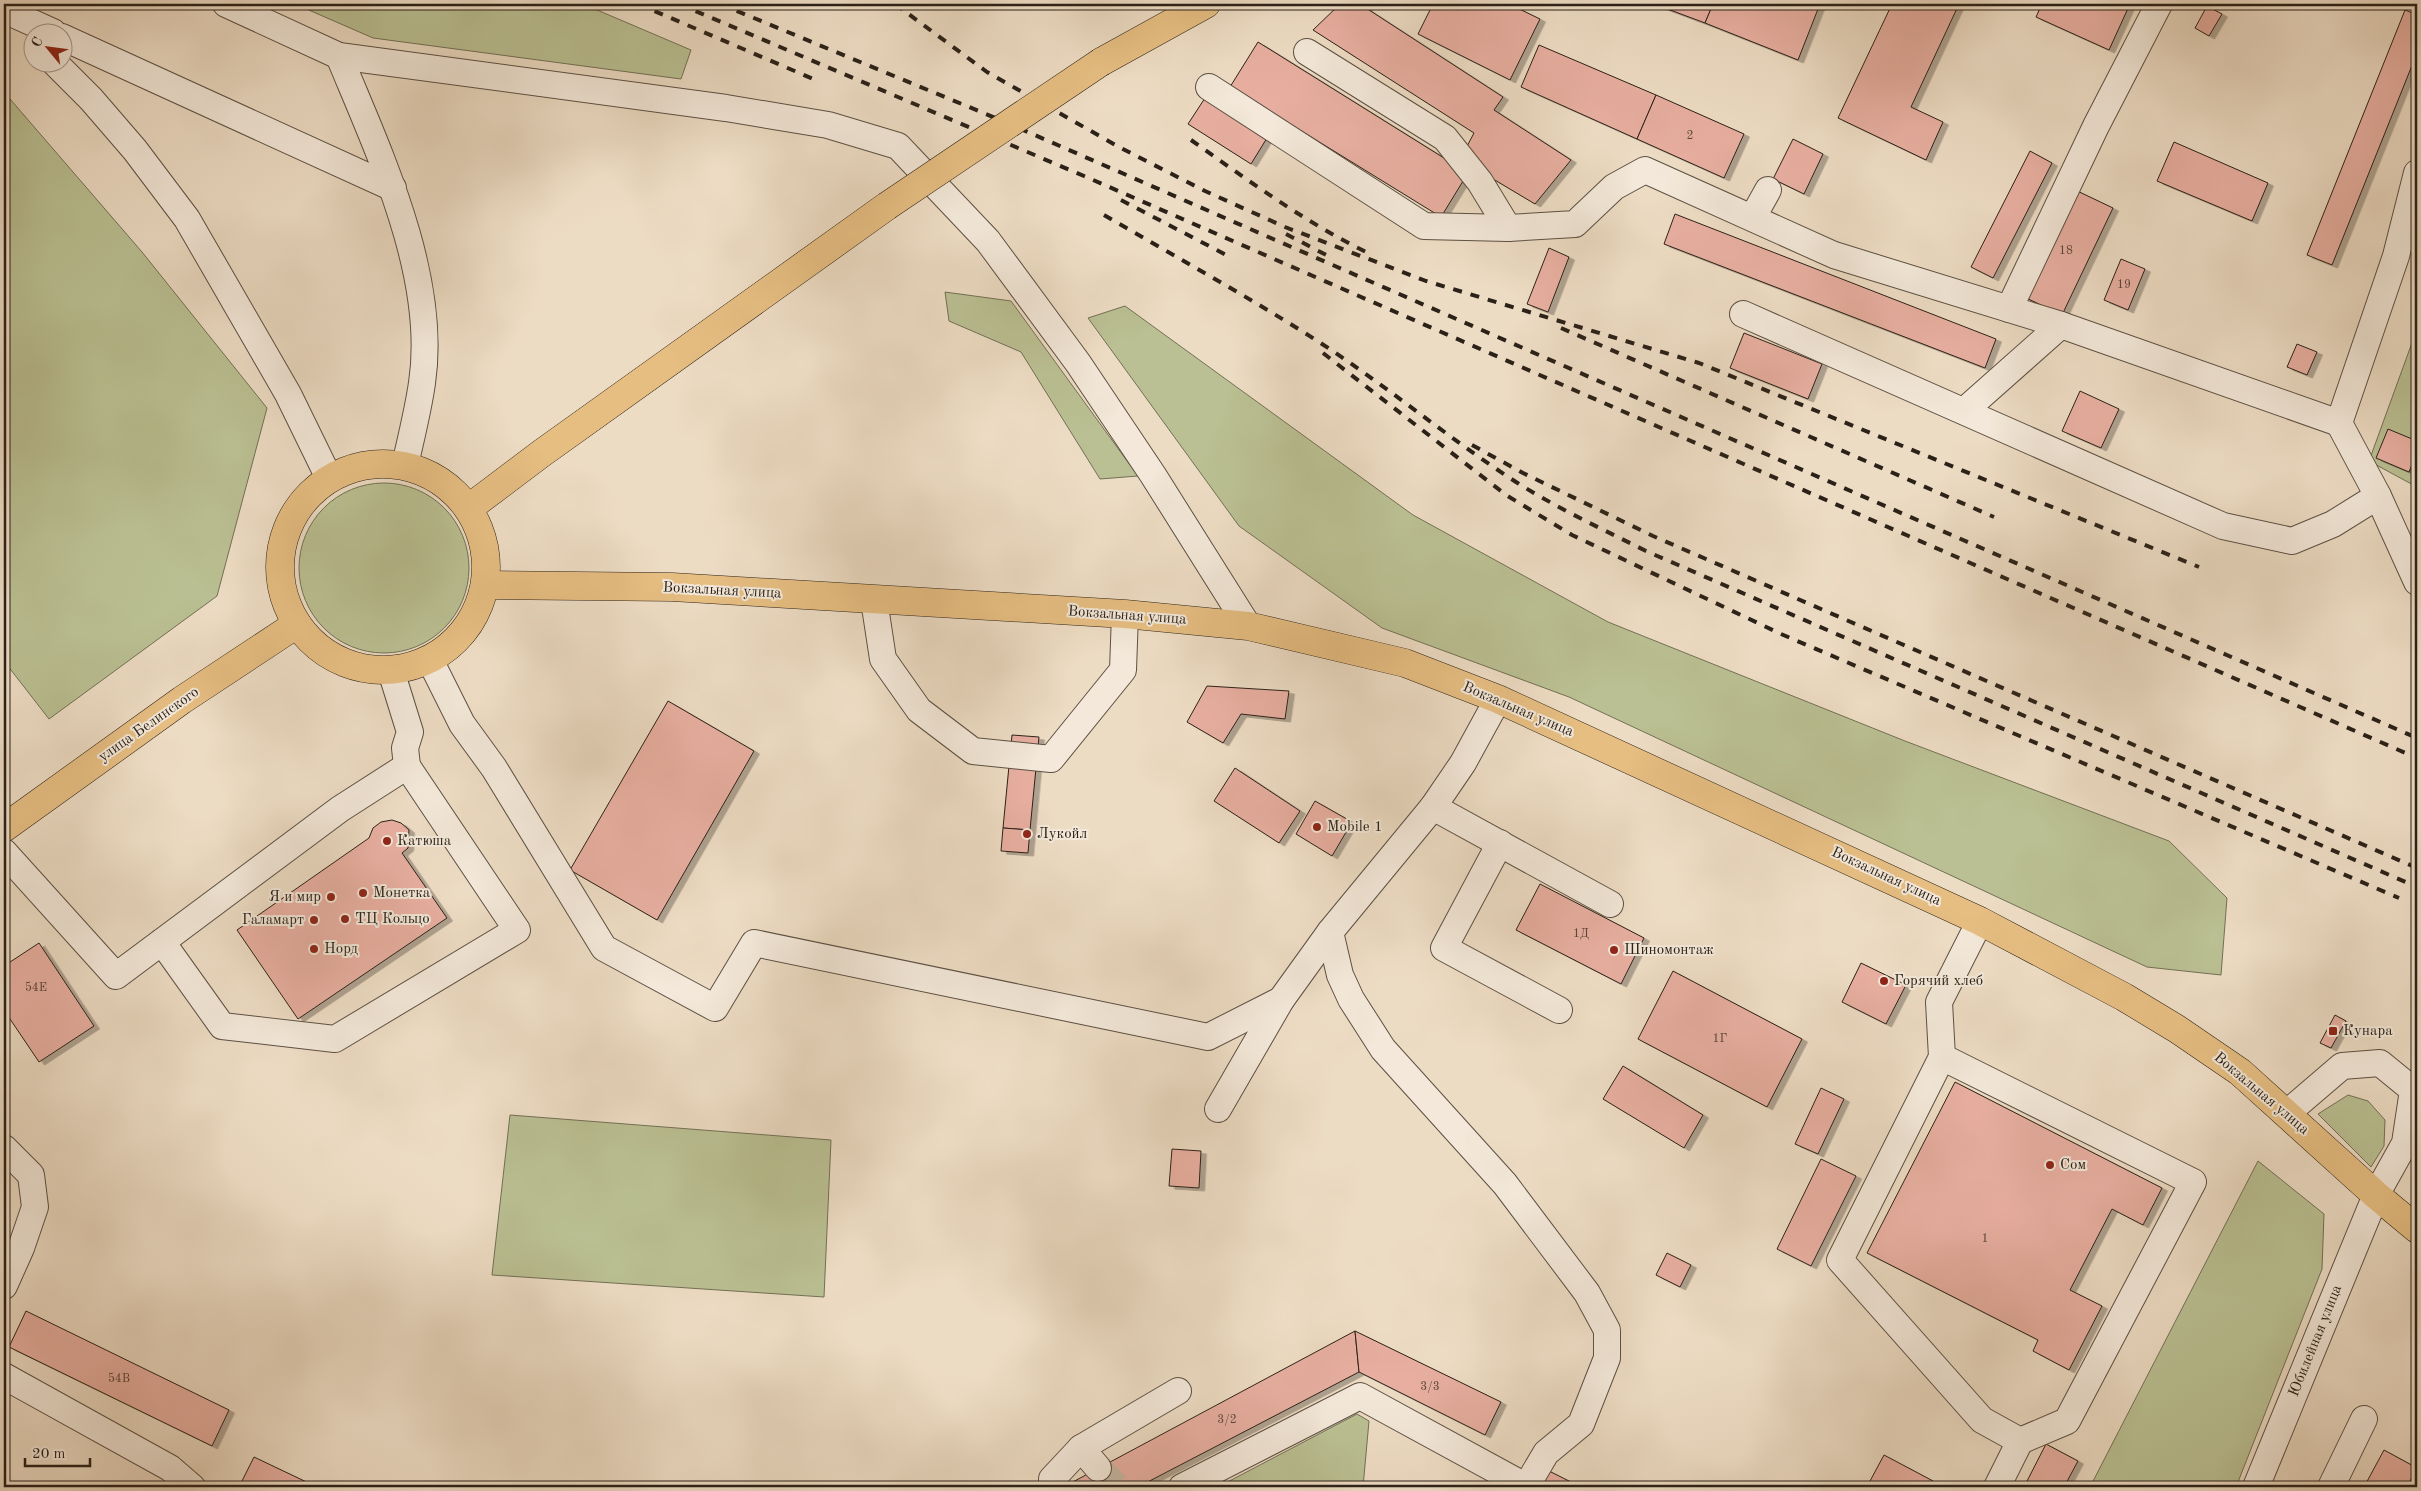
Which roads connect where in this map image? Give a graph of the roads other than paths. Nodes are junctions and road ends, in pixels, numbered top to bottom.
1 (226, 4) edge
2 (1206, 4) edge
3 (2159, 4) edge
4 (4, 10) edge
5 (4, 16) edge
6 (31, 22) edge
7 (22, 33) edge
8 (72, 42) edge
9 (1307, 52) dead end
10 (339, 56) junction
11 (64, 72) edge
12 (1209, 87) dead end
13 (2417, 173) edge
14 (394, 188) junction
15 (1768, 190) dead end
16 (1753, 217) junction
17 (1508, 228) junction
18 (2009, 309) junction
19 (1743, 314) dead end
20 (2061, 325) junction
21 (1964, 411) junction
22 (2339, 423) junction
23 (405, 465) junction
24 (329, 478) junction
25 (2378, 496) junction
26 (469, 508) junction
27 (2417, 582) edge
28 (486, 585) junction
29 (874, 600) junction
30 (1125, 614) junction
31 (297, 624) junction
32 (1248, 626) junction
33 (430, 660) junction
34 (391, 671) junction
35 (1498, 699) junction
36 (407, 766) junction
37 (1433, 807) junction
38 (4, 828) edge
39 (1500, 843) junction
40 (4, 852) edge
41 (1610, 904) dead end
42 (1980, 921) junction
43 (1330, 932) junction
44 (162, 942) junction
45 (1281, 1000) junction
46 (1559, 1010) dead end
47 (1942, 1057) junction
48 (1218, 1109) dead end
49 (2287, 1113) junction
50 (4, 1148) edge
51 (2376, 1195) junction
52 (2417, 1229) edge
53 (4, 1286) edge
54 (4, 1376) edge
55 (1178, 1390) dead end
56 (2364, 1420) dead end
57 (2020, 1441) junction
58 (1081, 1448) junction
59 (1098, 1468) tunnel mouth
60 (1052, 1483) edge
61 (192, 1487) edge
62 (1182, 1487) edge
63 (1526, 1487) edge
64 (1997, 1487) edge
65 (2256, 1487) edge
66 (2331, 1487) edge

1 - 10 street
2 - 26 main road, bridge
3 - 18 street
4 - 6 street
5 - 7 street
8 - 14 street
9 - 17 street
10 - 14 street
10 - 32 street
11 - 24 street
12 - 17 street
13 - 22 street
14 - 23 street
15 - 16 street
16 - 17 street
16 - 18 street
18 - 20 street
19 - 21 street
20 - 21 street
20 - 22 street
21 - 25 street
22 - 25 street
23 - 24 main road
23 - 26 main road
24 - 31 main road
25 - 27 street
26 - 28 main road
28 - 29 main road, Вокзальная улица
28 - 33 main road
29 - 30 main road, Вокзальная улица
29 - 30 street
30 - 32 main road, Вокзальная улица
31 - 34 main road
31 - 38 main road, улица Белинского
32 - 35 main road, Вокзальная улица
33 - 34 main road
33 - 45 street
34 - 36 street
35 - 37 street
35 - 42 main road, Вокзальная улица
36 - 44 street
36 - 44 street
37 - 39 street
37 - 43 street
39 - 41 street
39 - 46 street
40 - 44 street
42 - 47 street
42 - 49 main road, Вокзальная улица
43 - 45 street
43 - 63 street
45 - 48 street
47 - 57 street
47 - 57 street
49 - 51 main road, Вокзальная улица
49 - 51 street, Юбилейная улица
50 - 53 street
51 - 52 main road, Вокзальная улица
51 - 65 street, Юбилейная улица
54 - 61 street
55 - 58 street
56 - 66 street
57 - 64 street
58 - 59 street
58 - 60 street
62 - 63 street

